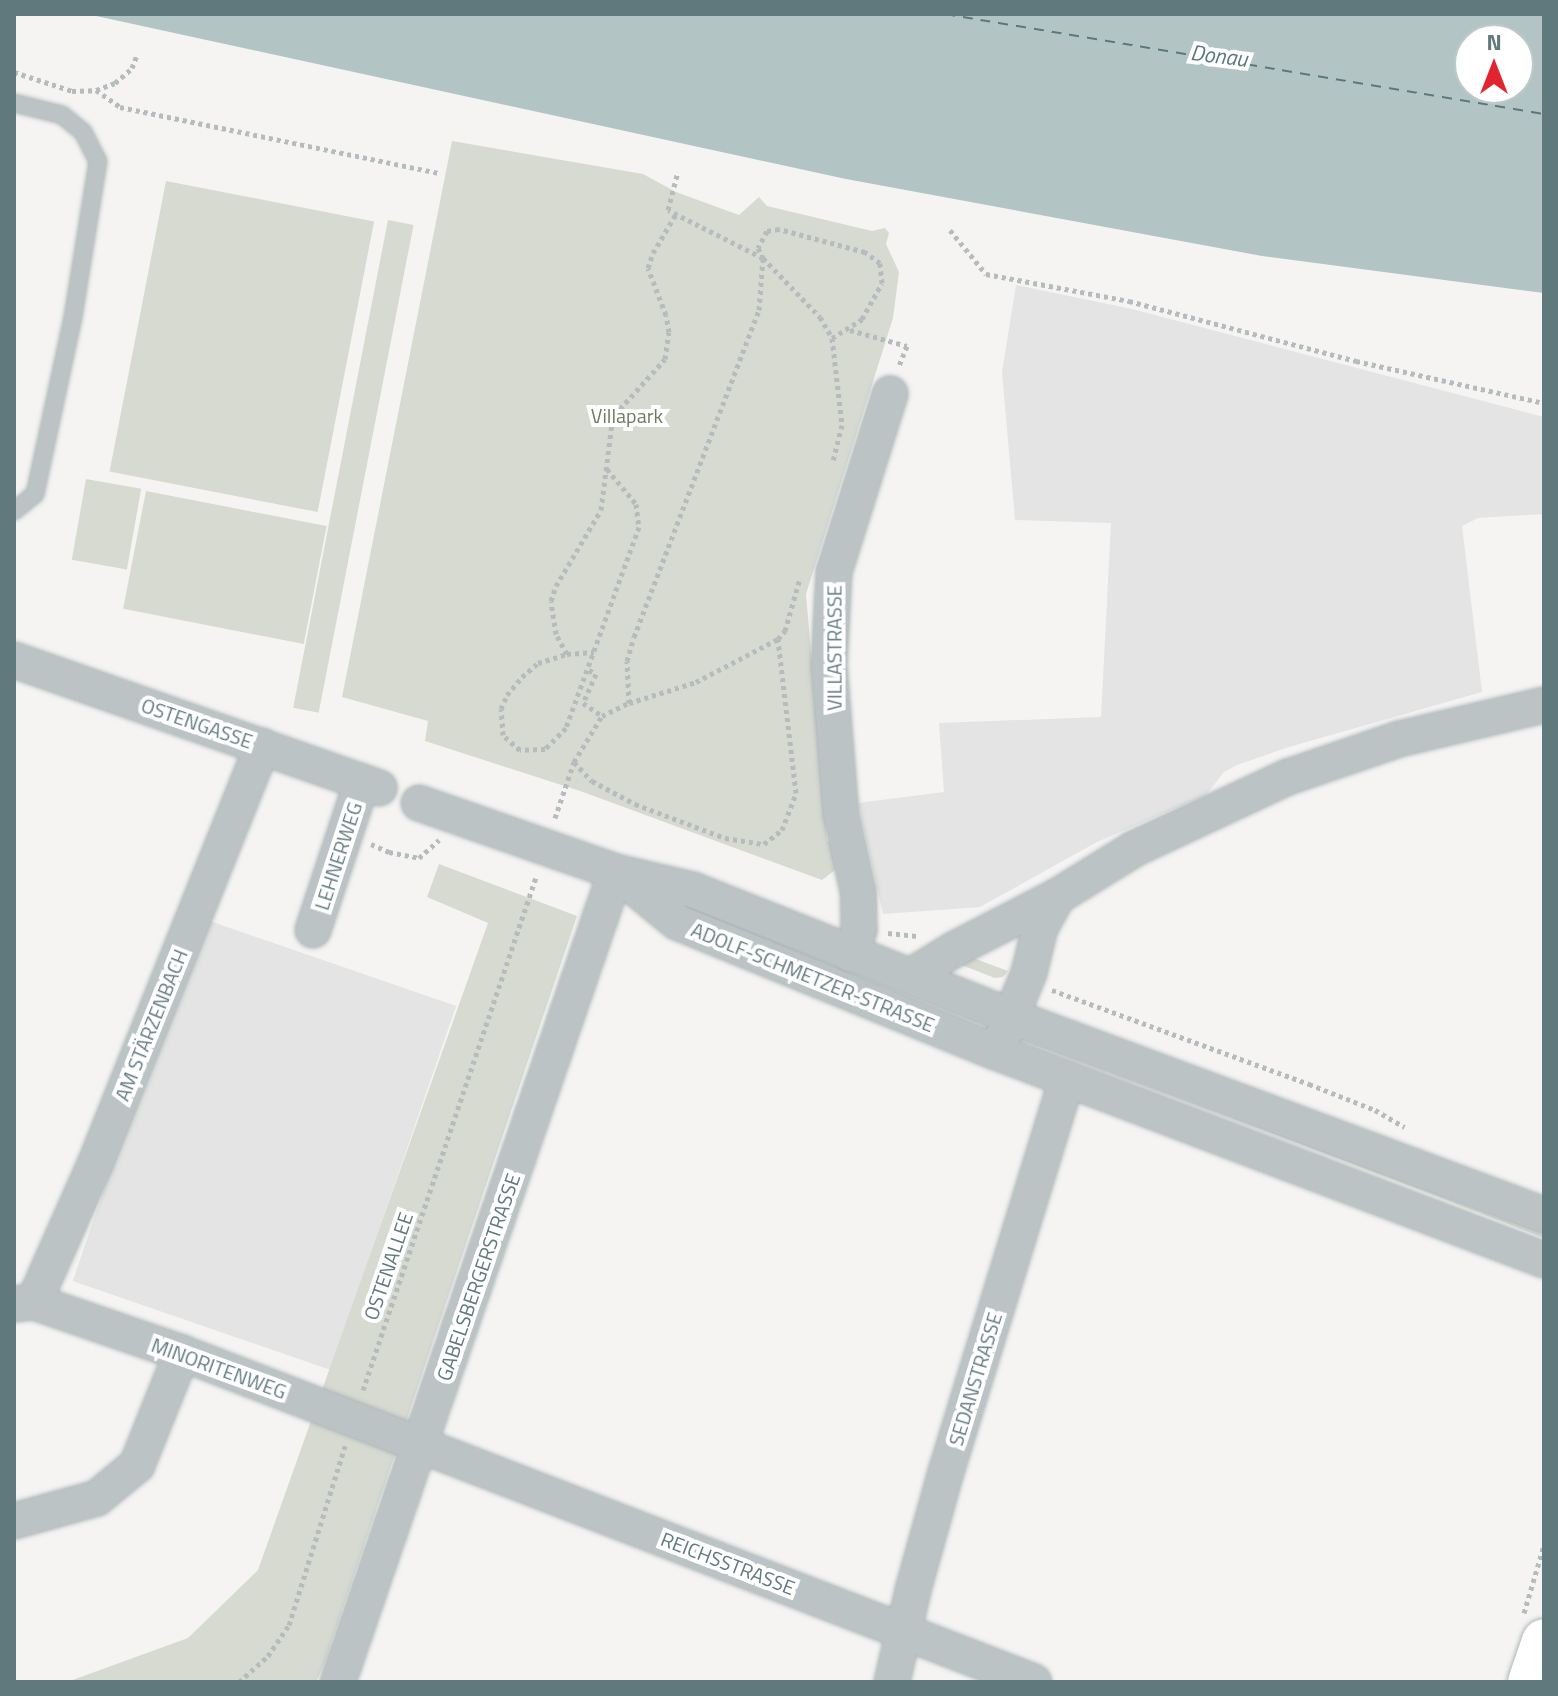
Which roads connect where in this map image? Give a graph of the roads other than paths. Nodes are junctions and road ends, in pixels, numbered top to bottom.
1 (14, 103) edge
2 (890, 394) dead end
3 (14, 511) edge
4 (14, 660) edge
5 (1544, 705) edge
6 (262, 746) junction
7 (370, 785) joint
8 (419, 803) dead end
9 (616, 872) junction
10 (1058, 896) junction
11 (313, 930) dead end
12 (850, 954) junction
13 (911, 976) junction
14 (1012, 1017) junction
15 (996, 1052) junction
16 (1067, 1079) junction
17 (1544, 1215) edge
18 (1544, 1260) edge
19 (24, 1303) edge
20 (182, 1353) junction
21 (421, 1445) junction
22 (14, 1521) edge
23 (905, 1631) junction
24 (1544, 1641) edge
25 (338, 1682) edge
26 (892, 1682) edge
27 (1034, 1682) edge
28 (1530, 1682) edge

1 - 3 lane
2 - 12 street, VILLASTRASSE
4 - 6 street, OSTENGASSE
5 - 10 street
6 - 7 street, OSTENGASSE
6 - 19 street, AM STÄRZENBACH
7 - 11 street, LEHNERWEG
8 - 9 street
9 - 12 street, ADOLF-SCHMETZER-STRASSE
9 - 15 street, ADOLF-SCHMETZER-STRASSE
9 - 21 street, GABELSBERGERSTRASSE
10 - 13 street
10 - 14 street
12 - 13 street, ADOLF-SCHMETZER-STRASSE
13 - 14 street, ADOLF-SCHMETZER-STRASSE
14 - 15 street
14 - 17 street, ADOLF-SCHMETZER-STRASSE
15 - 16 street, ADOLF-SCHMETZER-STRASSE
16 - 18 street, ADOLF-SCHMETZER-STRASSE
16 - 23 street, SEDANSTRASSE
19 - 20 street, MINORITENWEG
20 - 21 street, MINORITENWEG
20 - 22 street
21 - 23 street, REICHSSTRASSE
21 - 25 street, GABELSBERGERSTRASSE
23 - 26 street, SEDANSTRASSE
23 - 27 street, REICHSSTRASSE
24 - 28 main road

